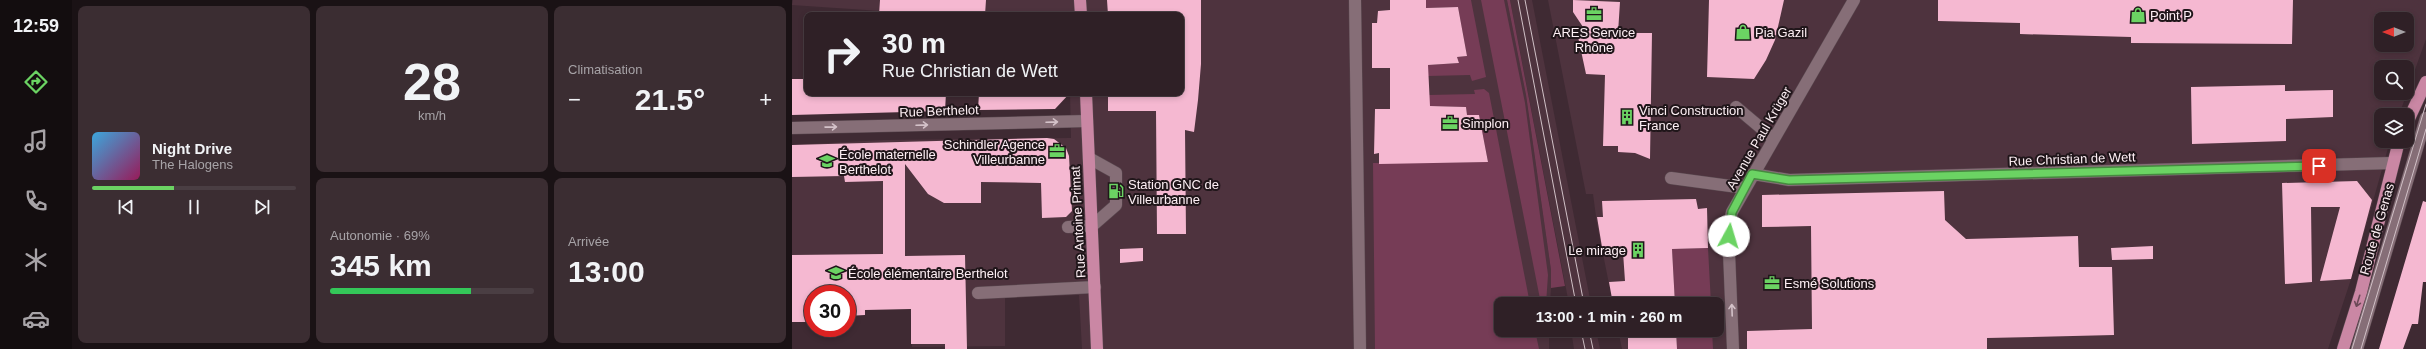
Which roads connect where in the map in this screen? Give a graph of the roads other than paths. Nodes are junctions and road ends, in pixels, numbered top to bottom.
1 (1080, 0) edge
2 (1355, 0) edge
3 (1854, 0) edge
4 (1081, 12) edge
5 (2426, 82) edge
6 (1086, 96) edge
7 (1736, 106) dead end
8 (2414, 108) edge
9 (2426, 118) edge
10 (1087, 121) junction
11 (792, 128) edge
12 (1774, 139) junction
13 (2397, 148) edge
14 (1089, 158) junction
15 (2392, 164) junction
16 (1752, 174) junction
17 (1671, 178) dead end
18 (1745, 188) junction
19 (1092, 226) junction
20 (1068, 227) dead end
21 (1095, 287) junction
22 (978, 293) dead end
23 (1097, 349) edge
24 (1360, 349) edge
25 (1733, 349) edge
26 (2343, 349) edge
27 (2357, 349) edge

1 - 4 main road
2 - 24 street
3 - 12 street, Avenue Paul Krüger
5 - 8 main road
6 - 10 main road, Rue Antoine Primat
7 - 12 street
9 - 27 street, Route de Genas
11 -> 10 street, Rue Berthelot
10 - 14 main road, Rue Antoine Primat
12 - 16 street, Avenue Paul Krüger
13 - 15 main road, Route de Genas
14 - 19 main road, Rue Antoine Primat
14 - 19 street
15 - 16 street, Rue Christian de Wett
15 -> 26 main road, Route de Genas
16 - 18 street, Avenue Paul Krüger
17 - 18 street
25 -> 18 street, Avenue Paul Krüger
19 - 20 street
19 - 21 main road, Rue Antoine Primat
21 - 22 street
21 - 23 main road, Rue Antoine Primat

